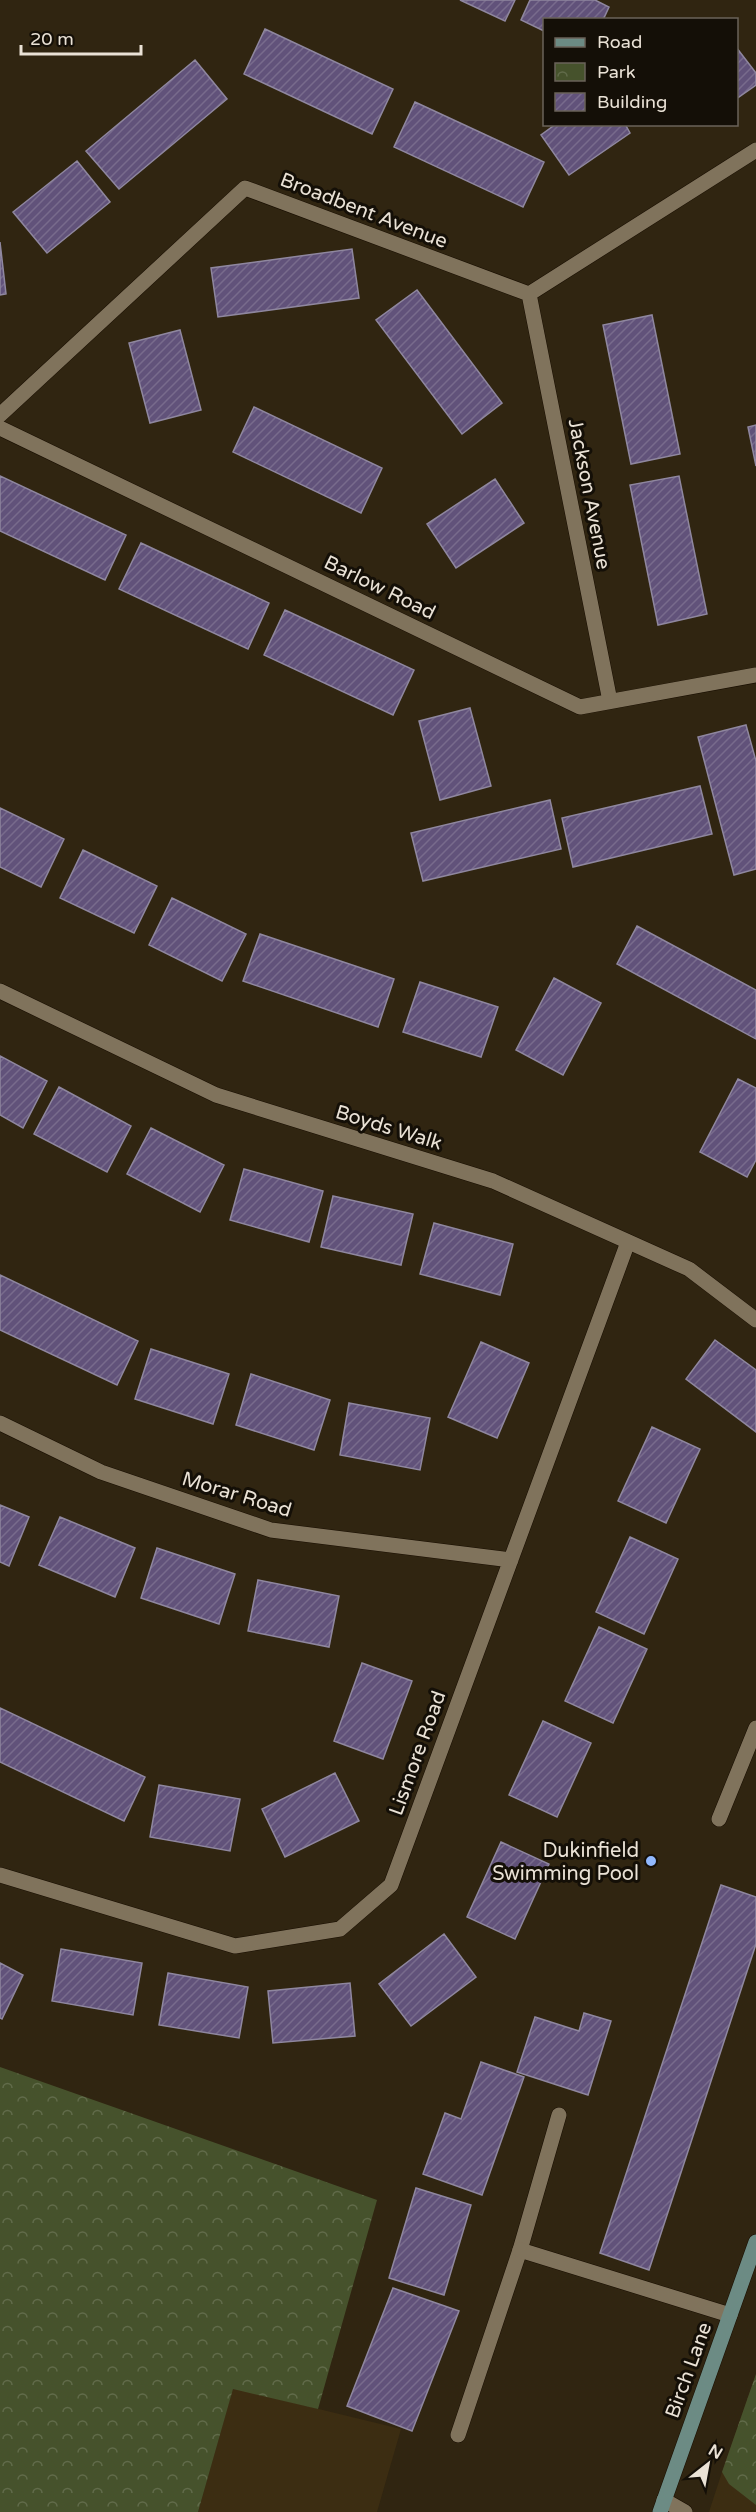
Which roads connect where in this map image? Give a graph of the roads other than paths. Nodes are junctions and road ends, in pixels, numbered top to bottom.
1 (756, 150) edge
2 (529, 294) junction
3 (0, 415) edge
4 (0, 428) edge
5 (756, 675) edge
6 (610, 702) junction
7 (0, 991) edge
8 (628, 1242) junction
9 (756, 1320) edge
10 (0, 1423) edge
11 (511, 1560) junction
12 (756, 1728) edge
13 (719, 1820) dead end
14 (0, 1875) edge
15 (559, 2115) dead end
16 (756, 2242) edge
17 (520, 2250) junction
18 (730, 2315) junction
19 (458, 2435) dead end
20 (662, 2506) edge
21 (685, 2512) edge

1 - 2 street
2 - 3 street, Broadbent Avenue
2 - 6 street, Jackson Avenue
4 - 6 street, Barlow Road
5 - 6 street, Barlow Road
7 - 8 street, Boyds Walk
8 - 9 street, Boyds Walk
8 - 11 street, Lismore Road
10 - 11 street, Morar Road
11 - 14 street, Lismore Road
12 - 13 street
15 - 17 street
16 - 18 main road, Birch Lane
17 - 18 street
17 - 19 street
18 - 20 main road, Birch Lane
20 - 21 street

